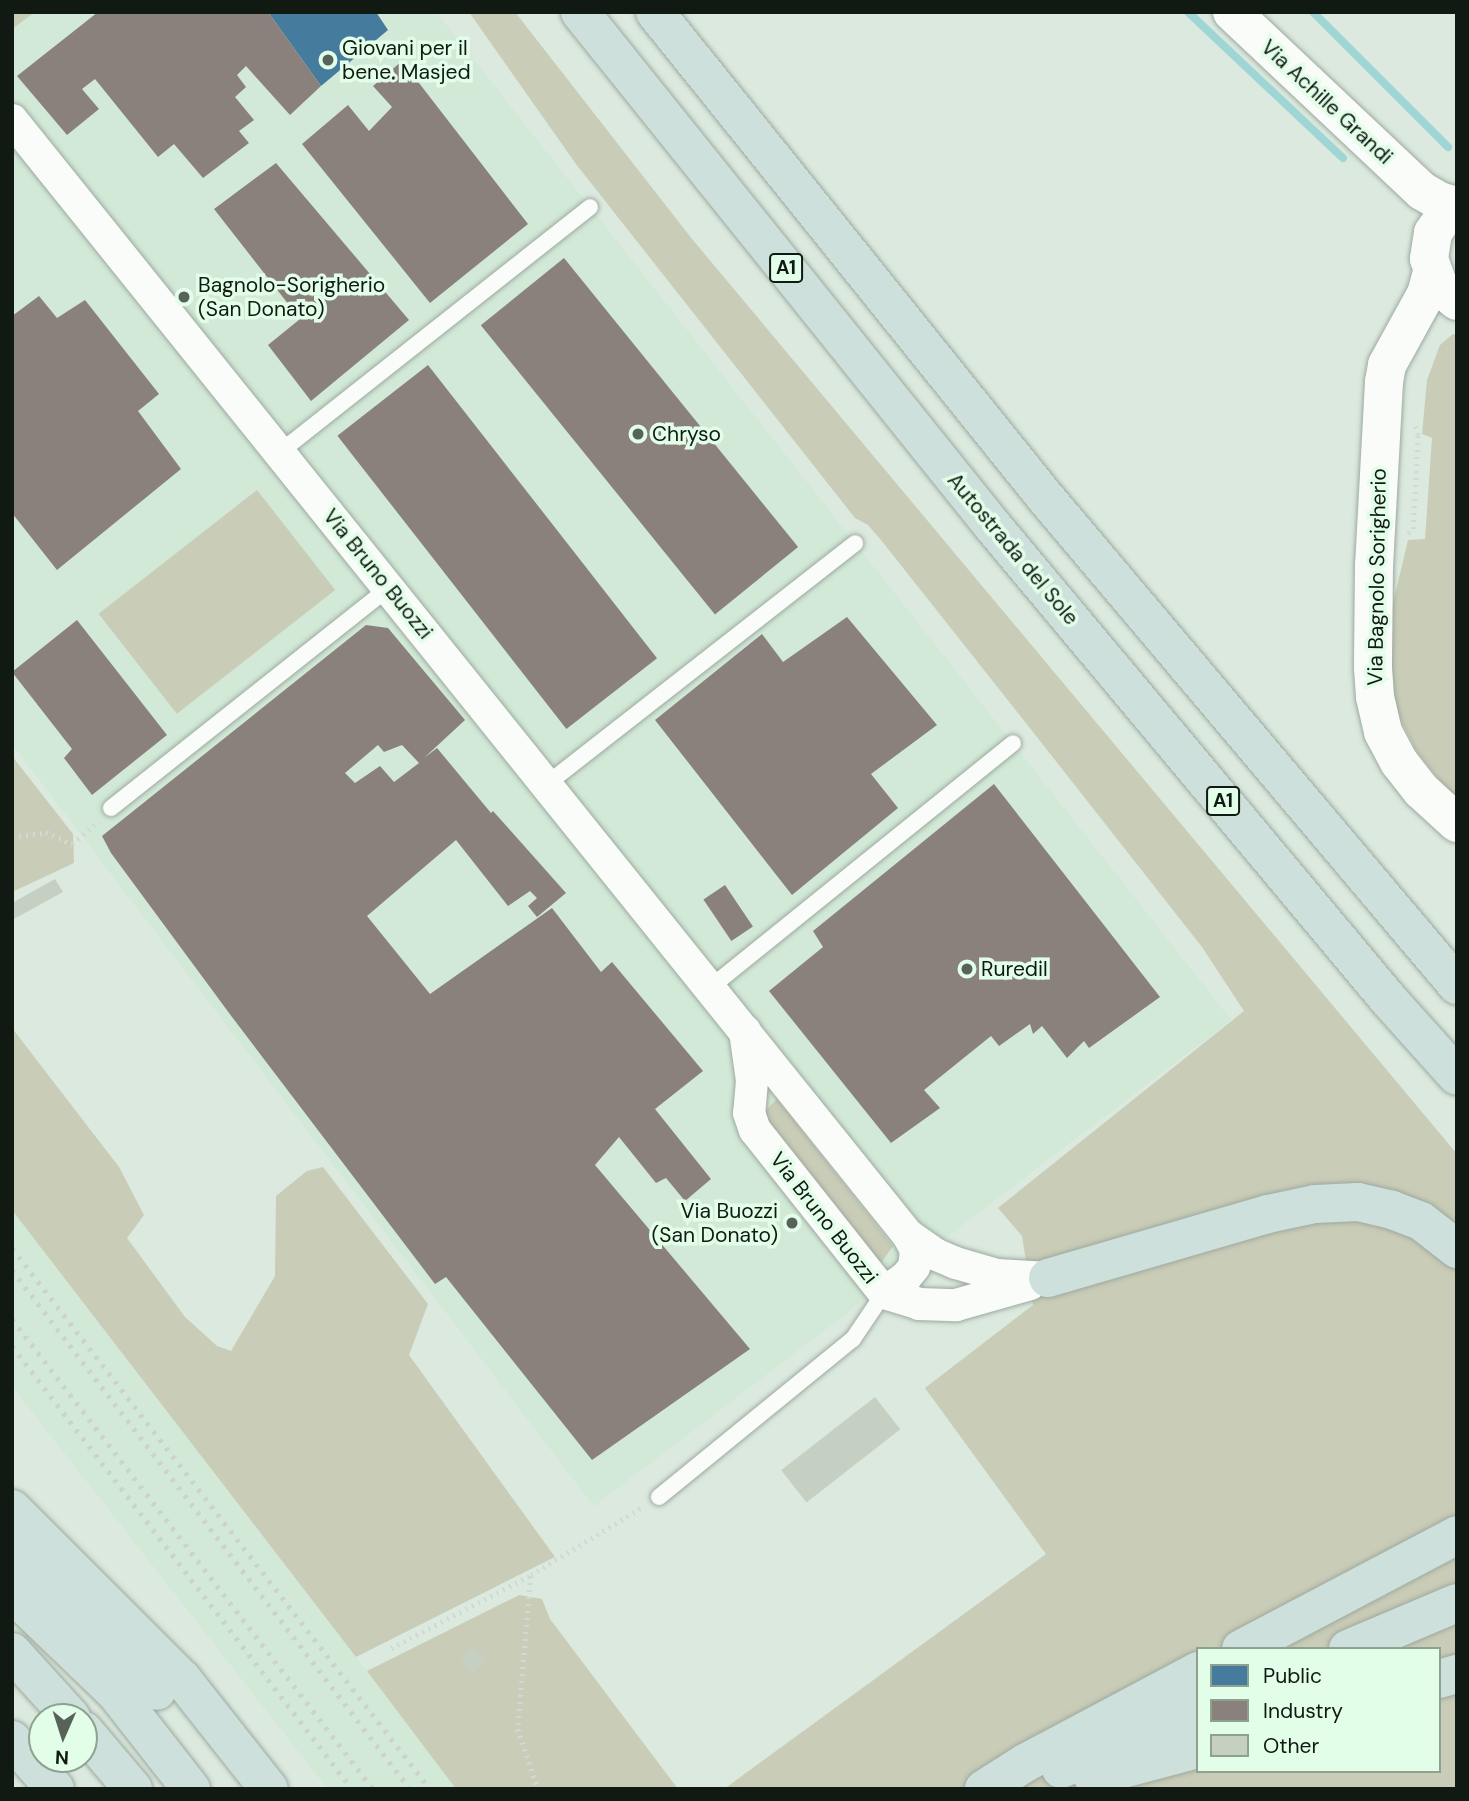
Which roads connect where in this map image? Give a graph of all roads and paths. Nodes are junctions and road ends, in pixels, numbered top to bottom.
1 (580, 12) edge
2 (655, 12) edge
3 (1232, 12) edge
4 (12, 120) edge
5 (590, 206) dead end
6 (1449, 216) edge
7 (1432, 272) junction
8 (1457, 303) edge
9 (1417, 312) junction
10 (280, 452) junction
11 (855, 543) dead end
12 (389, 588) junction
13 (1013, 743) dead end
14 (547, 784) junction
15 (111, 808) joint
16 (1457, 823) edge
17 (12, 837) edge
18 (1457, 985) edge
19 (711, 987) junction
20 (745, 1029) junction
21 (1457, 1076) edge
22 (796, 1094) junction
23 (750, 1104) junction
24 (908, 1235) junction
25 (1457, 1250) edge
26 (1048, 1278) junction
27 (884, 1293) junction
28 (659, 1497) joint
29 (14, 1523) edge
30 (1457, 1535) edge
31 (531, 1575) junction
32 (12, 1593) edge
33 (1457, 1603) edge
34 (1245, 1647) edge
35 (1353, 1647) edge
36 (391, 1648) dead end
37 (12, 1652) edge
38 (1196, 1672) edge
39 (58, 1703) edge
40 (1196, 1713) edge
41 (12, 1740) edge
42 (98, 1748) edge
43 (1196, 1750) edge
44 (55, 1789) edge
45 (133, 1789) edge
46 (191, 1789) edge
47 (239, 1789) edge
48 (270, 1789) edge
49 (538, 1789) edge
50 (984, 1789) edge
51 (1014, 1789) edge
52 (1054, 1789) edge

1 - 21 highway, Autostrada del Sole / A1
2 - 18 highway
3 - 6 street, Via Achille Grandi
4 - 10 street, Via Bruno Buozzi
5 - 10 lane
6 - 7 street
7 - 8 street
7 - 9 street, Via Bagnolo Sorigherio
8 - 9 street
9 - 16 street, Via Bagnolo Sorigherio
10 - 12 street, Via Bruno Buozzi
11 - 14 lane
12 - 14 street, Via Bruno Buozzi
12 - 15 lane
13 - 19 lane
14 - 19 street, Via Bruno Buozzi
15 - 17 path
19 - 20 street, Via Bruno Buozzi
20 - 22 street, Via Bruno Buozzi
20 - 23 street, Via Bruno Buozzi
22 - 23 street
22 - 24 street, Via Bruno Buozzi
23 - 27 street, Via Bruno Buozzi
24 - 26 street, Via Bruno Buozzi
24 - 27 street
25 - 26 highway
26 - 27 street, Via Bruno Buozzi
27 - 28 lane
28 - 31 path
29 - 47 highway
29 - 48 highway
30 - 34 highway
31 - 36 path
31 - 49 path
32 - 46 highway
33 - 35 highway
37 - 39 highway
38 - 50 highway
40 - 51 highway
41 - 44 highway
42 - 45 highway
43 - 52 highway

